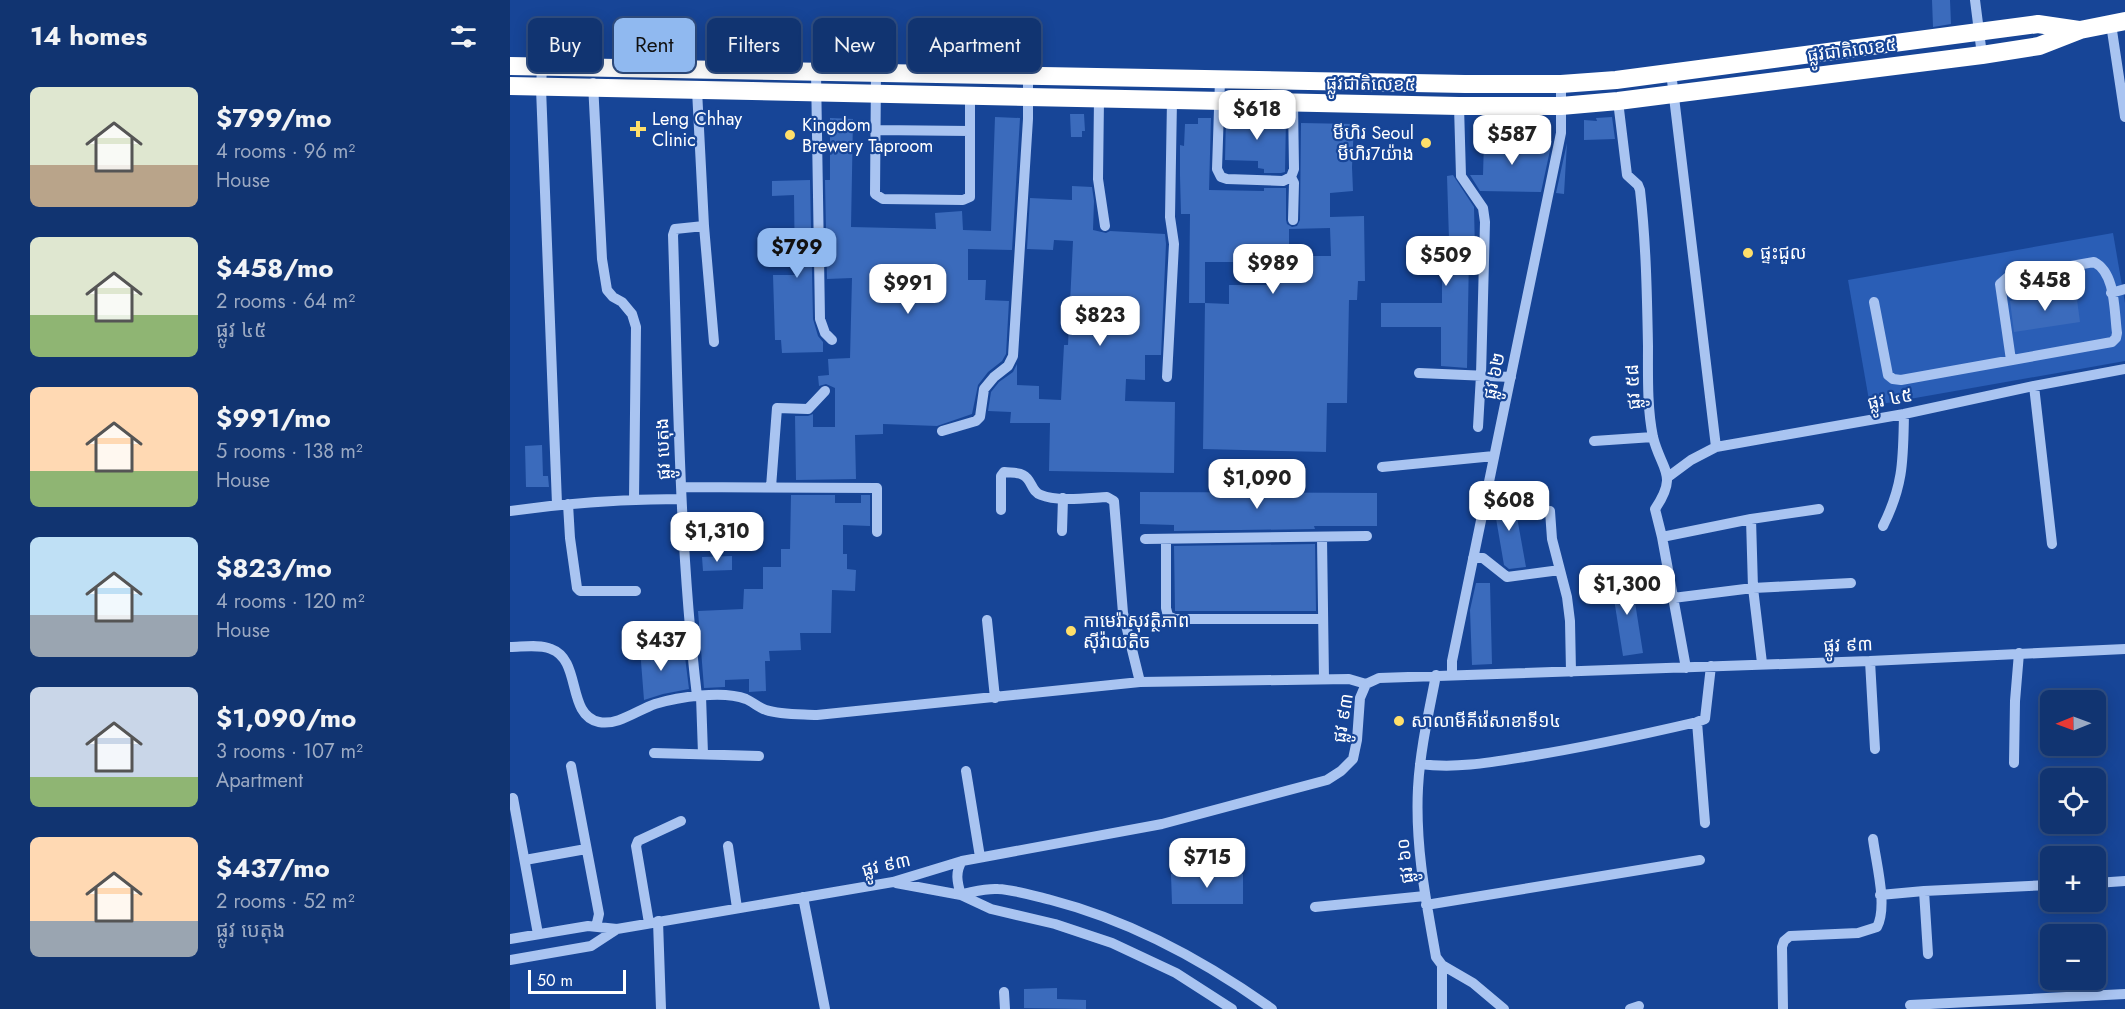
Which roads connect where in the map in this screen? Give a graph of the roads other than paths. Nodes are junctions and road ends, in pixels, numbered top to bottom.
1 (1975, 0) edge
2 (2118, 23) edge
3 (2080, 30) junction
4 (1979, 32) junction
5 (1982, 55) junction
6 (510, 66) edge
7 (528, 67) edge
8 (602, 69) edge
9 (542, 72) edge
10 (594, 72) edge
11 (813, 72) edge
12 (816, 72) joint
13 (1671, 72) junction
14 (876, 73) junction
15 (1028, 76) junction
16 (1220, 80) junction
17 (1561, 84) junction
18 (510, 86) edge
19 (541, 87) junction
20 (592, 88) junction
21 (697, 90) junction
22 (816, 92) junction
23 (876, 94) junction
24 (1673, 94) junction
25 (970, 96) junction
26 (1027, 97) junction
27 (1099, 99) junction
28 (1172, 100) junction
29 (1220, 101) junction
30 (1618, 101) junction
31 (1293, 103) junction
32 (1460, 106) junction
33 (1561, 106) junction
34 (2125, 117) edge
35 (875, 130) junction
36 (970, 131) junction
37 (1291, 177) junction
38 (1293, 220) dead end
39 (704, 226) junction
40 (1105, 226) dead end
41 (2125, 289) edge
42 (2111, 293) junction
43 (1874, 302) dead end
44 (831, 340) dead end
45 (714, 342) dead end
46 (2011, 360) junction
47 (2125, 369) edge
48 (1419, 373) dead end
49 (1481, 375) junction
50 (1167, 377) dead end
51 (1511, 377) junction
52 (2034, 386) junction
53 (825, 391) dead end
54 (1904, 414) junction
55 (1478, 427) dead end
56 (942, 431) dead end
57 (1653, 437) junction
58 (1594, 441) dead end
59 (1716, 447) junction
60 (1494, 456) junction
61 (1382, 467) dead end
62 (1668, 477) junction
63 (681, 486) junction
64 (771, 487) junction
65 (1063, 498) junction
66 (634, 499) junction
67 (681, 499) junction
68 (563, 504) junction
69 (1819, 509) dead end
70 (1001, 510) dead end
71 (510, 511) edge
72 (1550, 511) dead end
73 (1751, 519) junction
74 (1883, 525) dead end
75 (1062, 531) dead end
76 (877, 532) dead end
77 (1367, 536) dead end
78 (1662, 537) junction
79 (1322, 538) junction
80 (1145, 539) dead end
81 (1167, 539) junction
82 (2052, 544) dead end
83 (1473, 558) junction
84 (1560, 570) junction
85 (1851, 583) dead end
86 (1753, 588) junction
87 (636, 591) dead end
88 (1673, 598) junction
89 (1323, 619) junction
90 (987, 620) dead end
91 (510, 647) edge
92 (2125, 649) edge
93 (2019, 653) junction
94 (1870, 661) junction
95 (1762, 663) junction
96 (1711, 666) junction
97 (1686, 668) junction
98 (1571, 672) junction
99 (1436, 675) junction
100 (1452, 675) junction
101 (1324, 679) junction
102 (1140, 682) junction
103 (1365, 684) junction
104 (699, 696) junction
105 (995, 698) junction
106 (1697, 723) junction
107 (1875, 749) dead end
108 (654, 753) dead end
109 (703, 754) junction
110 (759, 756) dead end
111 (2014, 762) dead end
112 (1420, 764) junction
113 (571, 766) dead end
114 (966, 771) dead end
115 (513, 798) dead end
116 (681, 821) dead end
117 (1705, 823) dead end
118 (1873, 839) dead end
119 (728, 846) dead end
120 (586, 849) junction
121 (980, 857) junction
122 (525, 860) junction
123 (1700, 860) dead end
124 (962, 861) junction
125 (2125, 881) edge
126 (893, 882) junction
127 (2106, 882) edge
128 (2040, 885) edge
129 (1924, 891) junction
130 (961, 894) junction
131 (1880, 895) junction
132 (803, 897) junction
133 (1426, 900) junction
134 (1315, 907) dead end
135 (737, 908) junction
136 (654, 922) junction
137 (596, 927) junction
138 (617, 929) junction
139 (538, 934) junction
140 (510, 939) edge
141 (1928, 954) dead end
142 (510, 960) edge
143 (1442, 965) junction
144 (1004, 992) dead end
145 (2125, 994) edge
146 (1910, 1005) dead end
147 (661, 1009) edge
148 (825, 1009) edge
149 (1005, 1009) edge
150 (1232, 1009) edge
151 (1272, 1009) edge
152 (1442, 1009) edge
153 (1504, 1009) edge
154 (1783, 1009) edge

1 - 4 street
2 - 3 highway, ផ្លូវជាតិលេខ៥
2 - 34 street
3 - 4 highway, ផ្លូវជាតិលេខ៥
3 - 5 highway, ផ្លូវជាតិលេខ៥
4 - 5 street
4 - 13 highway, ផ្លូវជាតិលេខ៥
5 - 24 highway, ផ្លូវជាតិលេខ៥
6 - 7 highway, ផ្លូវជាតិលេខ៥
8 - 11 highway, ផ្លូវជាតិលេខ៥
9 - 19 street
10 - 20 street
12 - 14 highway, ផ្លូវជាតិលេខ៥
12 - 22 street
13 - 17 highway, ផ្លូវជាតិលេខ៥
13 - 24 street
14 - 15 highway, ផ្លូវជាតិលេខ៥
14 - 23 street
15 - 16 highway, ផ្លូវជាតិលេខ៥
15 - 26 street
16 - 17 highway, ផ្លូវជាតិលេខ៥
16 - 29 street
17 - 33 street, ផ្លូវ ៦២
18 - 19 highway, ផ្លូវជាតិលេខ៥
19 - 20 highway, ផ្លូវជាតិលេខ៥
19 - 68 street
20 - 21 highway, ផ្លូវជាតិលេខ៥
20 - 66 street
21 - 22 highway, ផ្លូវជាតិលេខ៥
21 - 39 street
22 - 23 highway, ផ្លូវជាតិលេខ៥
22 - 44 street
23 - 25 highway, ផ្លូវជាតិលេខ៥
23 - 35 street
24 - 30 highway, ផ្លូវជាតិលេខ៥
24 - 59 street
25 - 26 highway, ផ្លូវជាតិលេខ៥
25 - 36 street
26 - 27 highway, ផ្លូវជាតិលេខ៥
26 - 56 street
27 - 28 highway, ផ្លូវជាតិលេខ៥
27 - 40 street
28 - 29 highway, ផ្លូវជាតិលេខ៥
28 - 50 street
29 - 31 highway, ផ្លូវជាតិលេខ៥
29 - 37 street
30 - 33 highway, ផ្លូវជាតិលេខ៥
30 - 57 street, ផ្លូវ ៥៨
31 - 32 highway, ផ្លូវជាតិលេខ៥
31 - 37 street
32 - 33 highway, ផ្លូវជាតិលេខ៥
32 - 49 street
33 - 51 street, ផ្លូវ ៦២
35 - 36 street
35 - 36 street
37 - 38 street
39 - 45 street
39 - 63 street, ផ្លូវ បេតុង
41 - 42 street
42 - 46 street
42 - 46 street
43 - 46 street
47 - 52 street, ផ្លូវ ៤៥
48 - 49 street
49 - 51 street
49 - 55 street
51 - 60 street, ផ្លូវ ៦២
52 - 54 street, ផ្លូវ ៤៥
52 - 82 street
53 - 64 street
54 - 59 street, ផ្លូវ ៤៥
54 - 74 street
57 - 58 street
57 - 62 street, ផ្លូវ ៥៨
59 - 62 street, ផ្លូវ ៤៥
60 - 61 street
60 - 83 street, ផ្លូវ ៦២
62 - 78 street
63 - 64 street
63 - 67 street, ផ្លូវ បេតុង
64 - 76 street
65 - 70 street
65 - 75 street
65 - 102 street
66 - 67 street
66 - 68 street
67 - 104 street, ផ្លូវ បេតុង
68 - 71 street
68 - 87 street
69 - 73 street
72 - 84 street
73 - 78 street
73 - 86 street
77 - 79 street
78 - 88 street
79 - 81 street
79 - 89 street
80 - 81 street
81 - 89 street
83 - 84 street
83 - 100 street, ផ្លូវ ៦២
84 - 98 street
85 - 86 street
86 - 88 street
86 - 95 street
88 - 97 street
89 - 101 street
90 - 105 street
91 - 104 street
92 - 93 street, ផ្លូវ ៩៣
93 - 94 street, ផ្លូវ ៩៣
93 - 111 street
94 - 95 street, ផ្លូវ ៩៣
94 - 107 street
95 - 96 street, ផ្លូវ ៩៣
96 - 97 street, ផ្លូវ ៩៣
96 - 106 street
97 - 98 street, ផ្លូវ ៩៣
98 - 100 street, ផ្លូវ ៩៣
99 - 100 street, ផ្លូវ ៩៣
99 - 103 street, ផ្លូវ ៩៣
99 - 112 street, ផ្លូវ ៦០
101 - 102 street
101 - 103 street
102 - 105 street
103 - 121 street, ផ្លូវ ៩៣
104 - 105 street
104 - 109 street, ផ្លូវ បេតុង
106 - 112 street
106 - 117 street
108 - 109 street
109 - 110 street
112 - 133 street, ផ្លូវ ៦០
113 - 120 street
114 - 121 street
115 - 122 street
116 - 136 street
118 - 131 street
119 - 135 street
120 - 122 street
120 - 137 street
121 - 124 street, ផ្លូវ ៩៣
122 - 139 street
123 - 133 street
124 - 126 street, ផ្លូវ ៩៣
124 - 130 street
125 - 127 street
126 - 130 street
126 - 132 street, ផ្លូវ ៩៣
128 - 129 street
129 - 131 street
129 - 141 street
130 - 150 street
130 - 151 street
131 - 154 street
132 - 135 street, ផ្លូវ ៩៣
132 - 148 street
133 - 134 street
133 - 143 street, ផ្លូវ ៦០
135 - 136 street, ផ្លូវ ៩៣
136 - 138 street, ផ្លូវ ៩៣
136 - 147 street
137 - 138 street, ផ្លូវ ៩៣
137 - 139 street, ផ្លូវ ៩៣
138 - 142 street, ផ្លូវ ៩៣
139 - 140 street, ផ្លូវ ៩៣
143 - 152 street, ផ្លូវ ៦០
143 - 153 street
144 - 149 street
145 - 146 street

